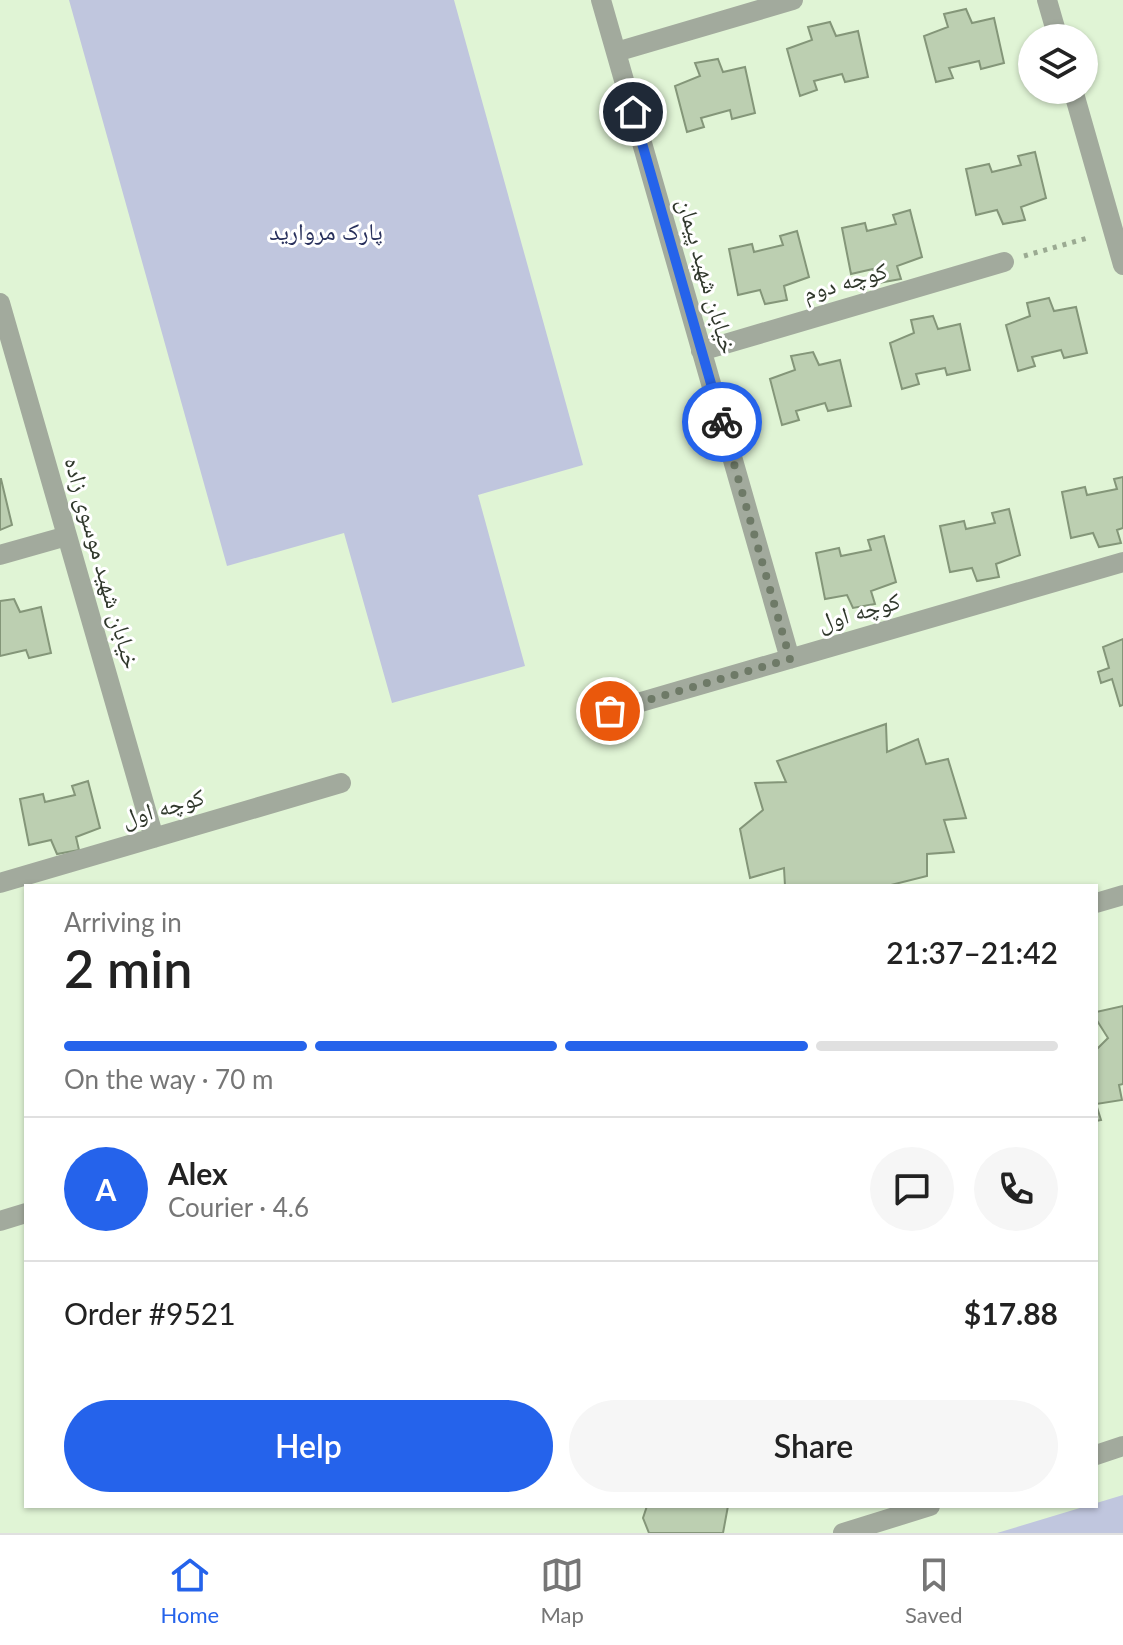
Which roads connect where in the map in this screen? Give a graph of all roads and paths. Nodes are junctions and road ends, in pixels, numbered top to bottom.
1 (601, 0) edge
2 (793, 0) edge
3 (1047, 0) edge
4 (1054, 24) edge
5 (616, 52) junction
6 (1077, 104) edge
7 (1113, 230) junction
8 (1004, 262) joint
9 (1123, 265) edge
10 (0, 303) edge
11 (701, 351) junction
12 (67, 536) junction
13 (0, 555) edge
14 (1123, 562) edge
15 (790, 659) junction
16 (610, 711) dead end
17 (341, 783) dead end
18 (154, 838) junction
19 (0, 883) edge
20 (1123, 895) edge
21 (1098, 902) edge
22 (24, 1214) edge
23 (0, 1221) edge
24 (1123, 1446) edge
25 (1098, 1454) edge
26 (924, 1508) edge
27 (843, 1533) edge

1 - 5 street, خیابان شهید پیمان
2 - 5 street
3 - 4 street
5 - 11 street, خیابان شهید پیمان
6 - 7 street
7 - 8 path
7 - 9 street
8 - 11 street, کوچه دوم
10 - 12 street, خیابان شهید موسوی زاده
11 - 15 street, خیابان شهید پیمان
12 - 13 street
12 - 18 street, خیابان شهید موسوی زاده
14 - 15 street, کوچه اول
15 - 16 street, کوچه اول
17 - 18 street, کوچه اول
18 - 19 street, کوچه اول
20 - 21 street
22 - 23 street
24 - 25 street
26 - 27 street

